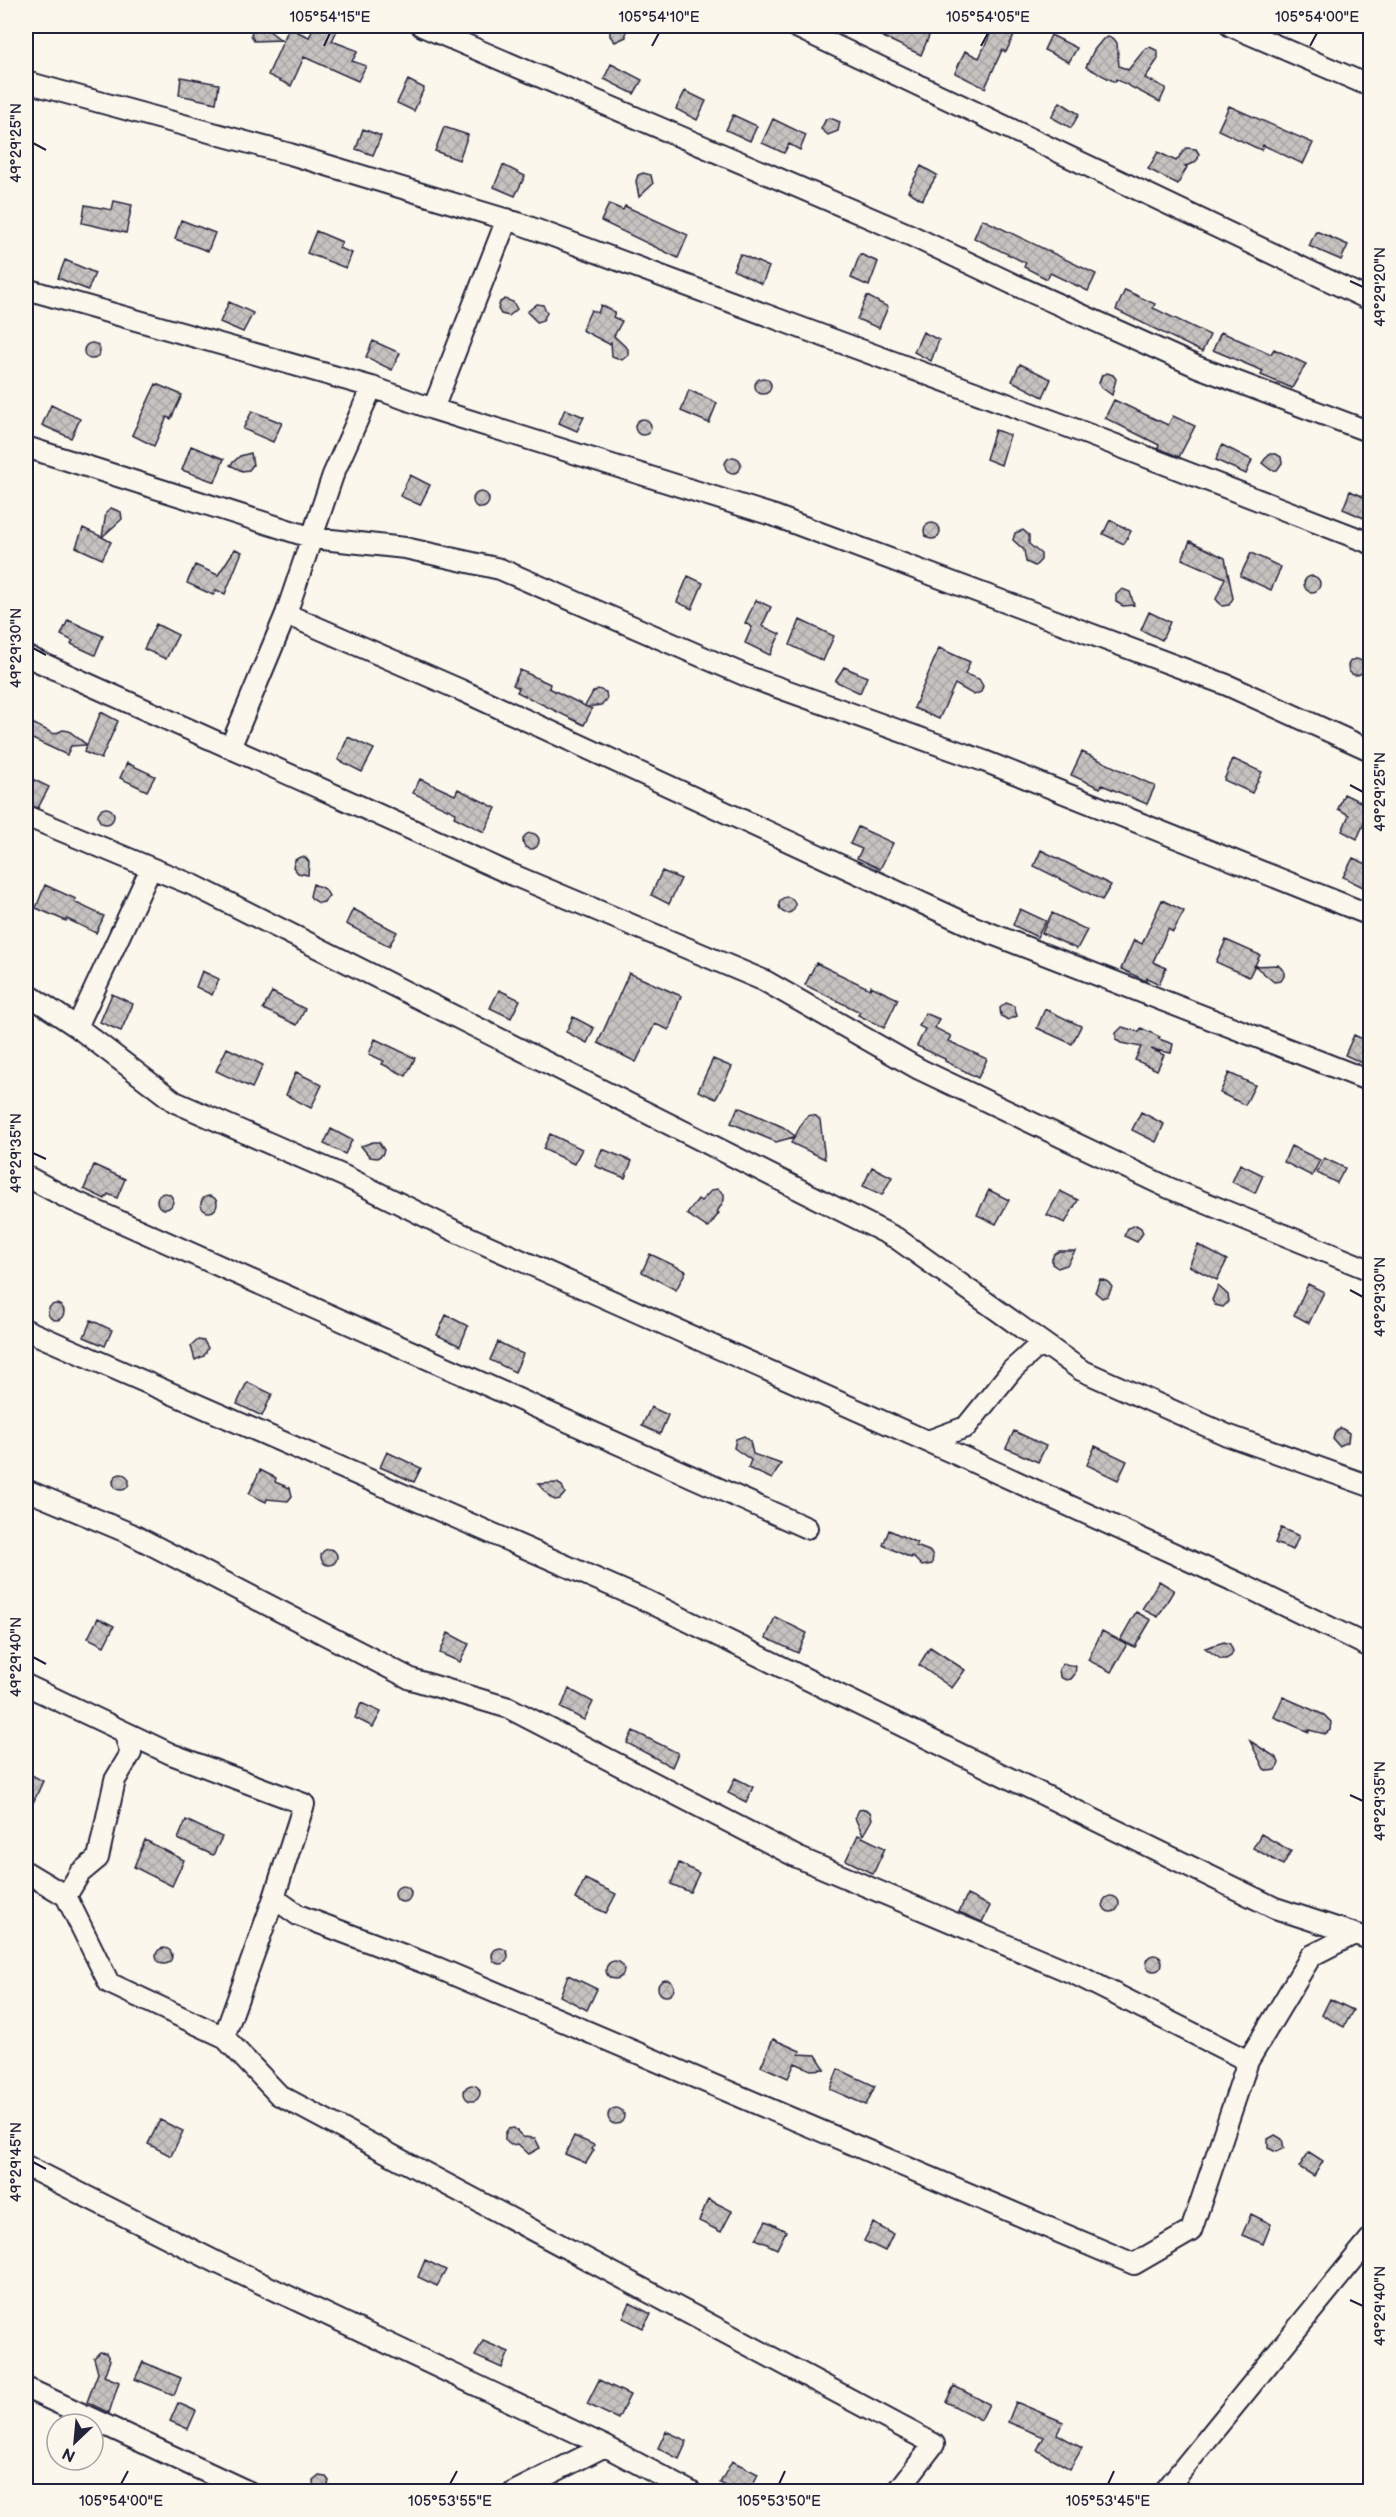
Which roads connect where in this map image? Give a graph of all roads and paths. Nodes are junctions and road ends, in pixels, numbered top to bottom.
1 (422, 26) edge
2 (794, 26) edge
3 (1232, 26) edge
4 (26, 82) edge
5 (1371, 87) edge
6 (507, 219) junction
7 (26, 289) edge
8 (1371, 300) edge
9 (372, 387) junction
10 (433, 409) junction
11 (1371, 432) edge
12 (26, 447) edge
13 (313, 538) junction
14 (1371, 543) edge
15 (286, 614) junction
16 (26, 656) edge
17 (230, 748) junction
18 (1371, 750) edge
19 (26, 816) edge
20 (150, 868) junction
21 (1371, 915) edge
22 (26, 993) edge
23 (77, 1027) junction
24 (1371, 1081) edge
25 (26, 1176) edge
26 (1371, 1270) edge
27 (26, 1330) edge
28 (1048, 1347) junction
29 (928, 1441) junction
30 (1371, 1486) edge
31 (26, 1490) edge
32 (807, 1528) dead end
33 (1371, 1647) edge
34 (26, 1685) edge
35 (124, 1732) junction
36 (26, 1872) edge
37 (66, 1896) junction
38 (274, 1898) junction
39 (1362, 1936) edge
40 (224, 2037) junction
41 (1248, 2061) junction
42 (26, 2166) edge
43 (1371, 2239) edge
44 (26, 2388) edge
45 (605, 2446) junction
46 (249, 2492) edge
47 (514, 2492) edge
48 (691, 2492) edge
49 (897, 2492) edge
50 (1164, 2492) edge

1 - 11 street
2 - 8 street
3 - 5 street
4 - 6 street
6 - 10 street
6 - 14 street
7 - 9 street
9 - 10 street
9 - 13 street
10 - 18 street
12 - 13 street
13 - 15 street
13 - 21 street
15 - 17 street
15 - 24 street
16 - 17 street
17 - 26 street
19 - 20 street
20 - 23 street
20 - 28 street
22 - 23 street
23 - 29 street
25 - 32 street
27 - 39 street
28 - 29 street
28 - 30 street
29 - 33 street
31 - 41 street
34 - 35 street
35 - 37 street
35 - 38 street
36 - 37 street
37 - 40 street
38 - 40 street
38 - 41 street
39 - 41 street
40 - 49 street
42 - 45 street
43 - 50 street
44 - 46 street
45 - 47 street
45 - 48 street

